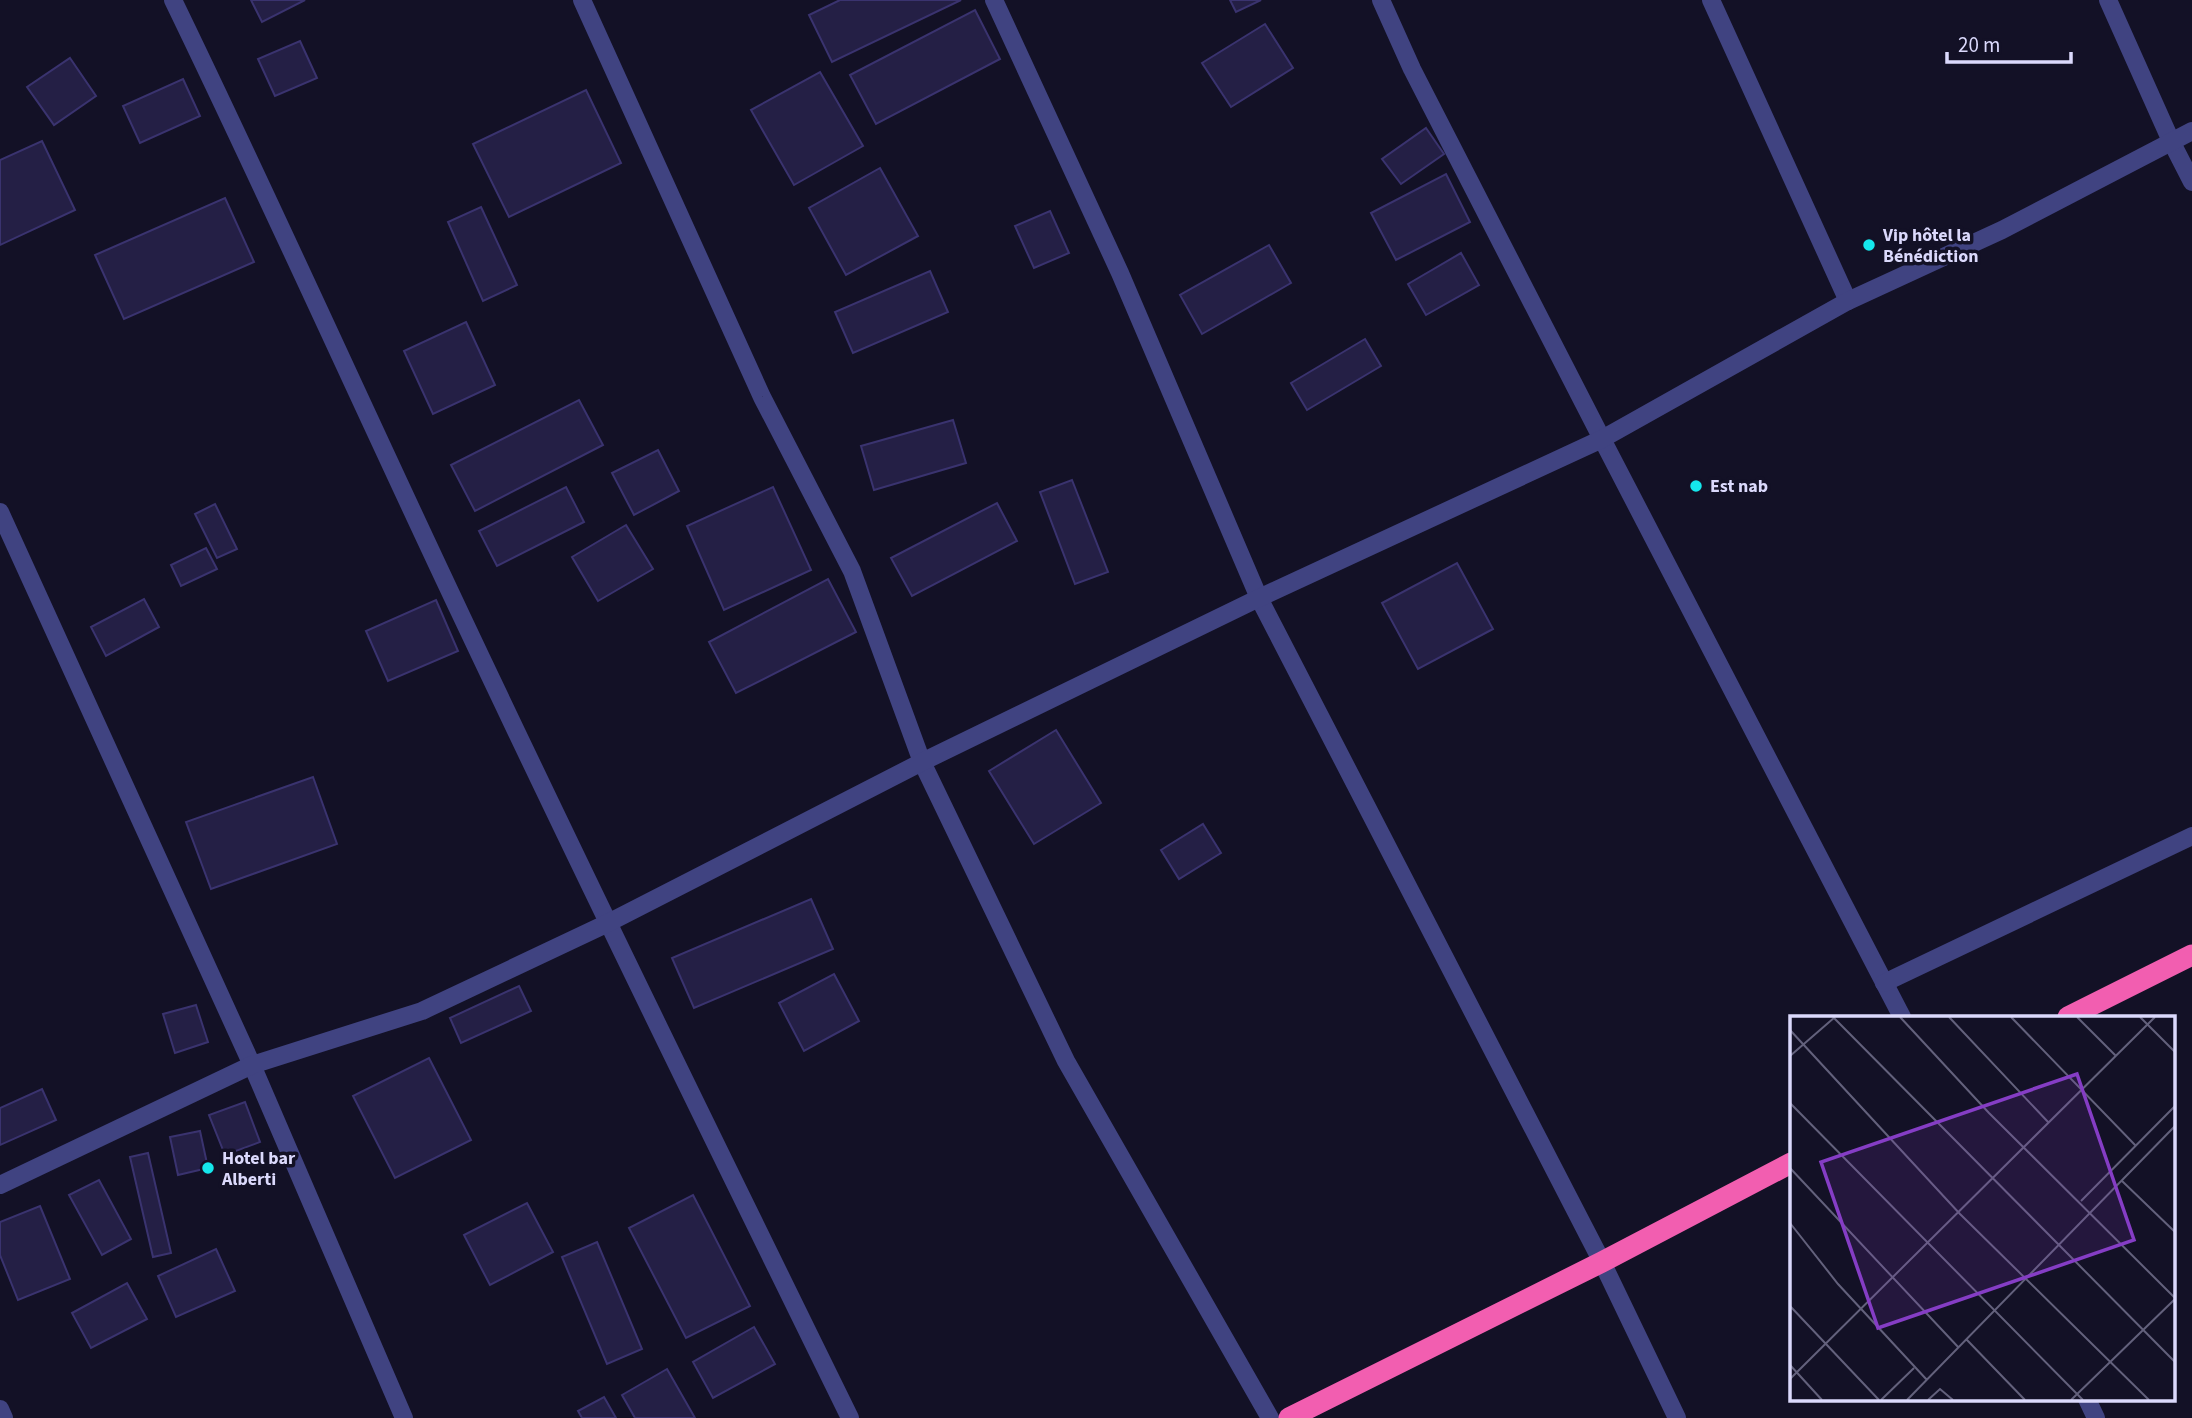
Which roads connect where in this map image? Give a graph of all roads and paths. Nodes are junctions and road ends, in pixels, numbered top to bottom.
1 (173, 0) edge
2 (582, 0) edge
3 (994, 0) edge
4 (1381, 0) edge
5 (1711, 0) edge
6 (2108, 0) edge
7 (2192, 131) edge
8 (2171, 141) junction
9 (2192, 182) edge
10 (1847, 301) junction
11 (1602, 439) junction
12 (0, 512) edge
13 (1259, 598) junction
14 (922, 762) junction
15 (2192, 835) edge
16 (608, 923) junction
17 (2192, 955) edge
18 (1884, 983) junction
19 (1901, 1016) edge
20 (2070, 1016) edge
21 (252, 1065) junction
22 (1790, 1164) edge
23 (0, 1185) edge
24 (1601, 1262) junction
25 (2087, 1400) edge
26 (0, 1409) edge
27 (4, 1418) edge
28 (404, 1418) edge
29 (850, 1418) edge
30 (1270, 1418) edge
31 (1289, 1418) edge
32 (1677, 1418) edge
33 (2096, 1418) edge

1 - 16 street
2 - 14 street
3 - 13 street
4 - 11 street
5 - 10 street
6 - 8 street
7 - 8 street
8 - 9 street
8 - 10 street
10 - 11 street
11 - 13 street
11 - 18 street
12 - 21 street
13 - 14 street
13 - 24 street
14 - 16 street
14 - 30 street
15 - 18 street
16 - 21 street
16 - 29 street
17 - 20 highway
18 - 19 street
21 - 23 street
21 - 28 street
22 - 24 highway
24 - 31 highway
24 - 32 street
25 - 33 street
26 - 27 street

